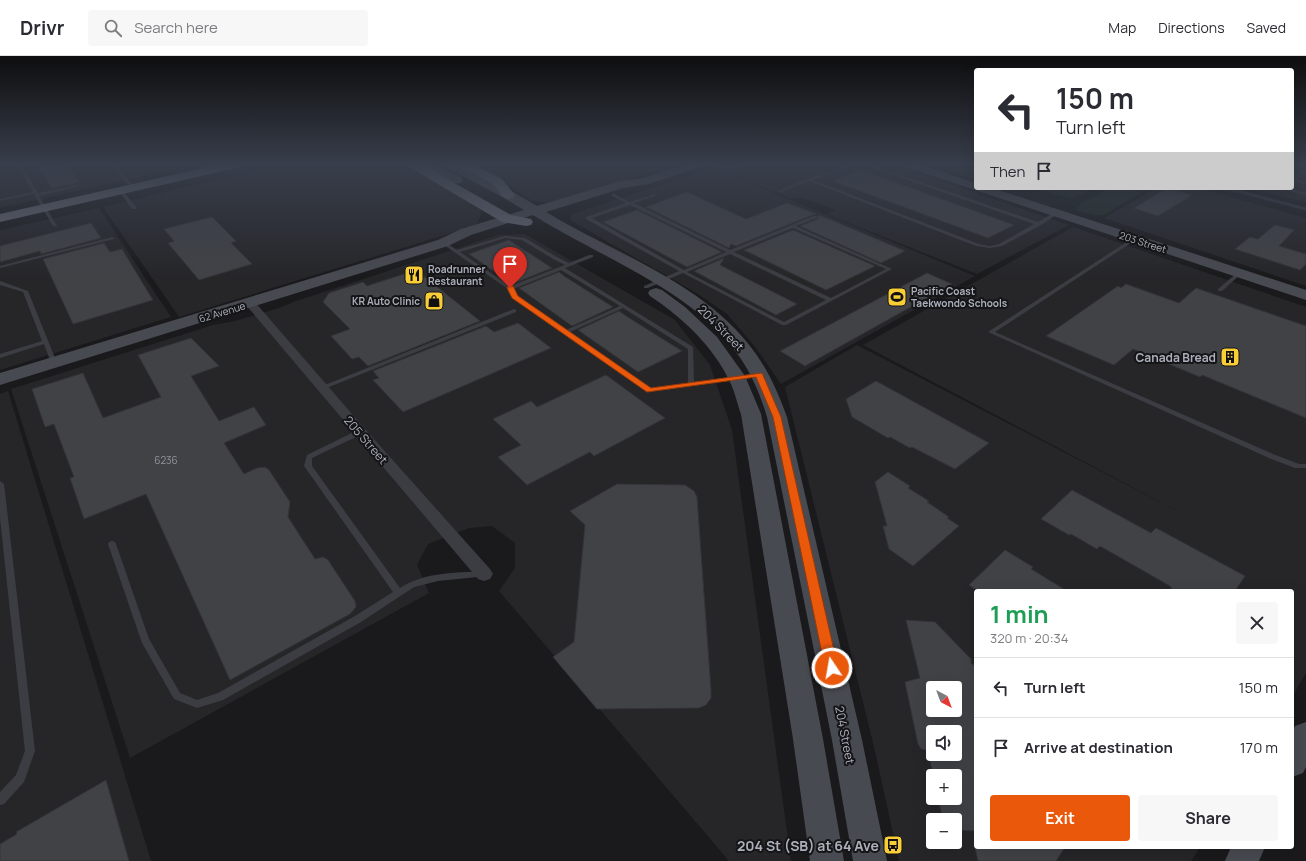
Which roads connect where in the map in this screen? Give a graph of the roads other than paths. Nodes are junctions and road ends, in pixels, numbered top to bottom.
1 (40, 202) edge
2 (74, 202) edge
3 (131, 202) edge
4 (484, 202) edge
5 (489, 202) edge
6 (519, 202) edge
7 (575, 202) edge
8 (588, 202) edge
9 (627, 202) edge
10 (634, 202) edge
11 (865, 202) edge
12 (974, 202) edge
13 (1022, 202) edge
14 (630, 203) junction
15 (44, 208) junction
16 (134, 208) dead end
17 (1057, 213) junction
18 (540, 214) junction
19 (815, 217) dead end
20 (0, 218) edge
21 (517, 219) junction
22 (1039, 224) junction
23 (54, 226) dead end
24 (792, 226) junction
25 (112, 238) dead end
26 (1134, 239) junction
27 (444, 243) junction
28 (457, 252) junction
29 (730, 252) junction
30 (591, 256) junction
31 (570, 265) junction
32 (0, 268) edge
33 (562, 268) junction
34 (684, 272) junction
35 (1240, 273) junction
36 (0, 283) edge
37 (654, 284) junction
38 (510, 288) junction
39 (1220, 290) dead end
40 (1306, 295) edge
41 (831, 300) junction
42 (250, 303) junction
43 (624, 306) junction
44 (514, 311) dead end
45 (565, 332) junction
46 (45, 342) junction
47 (0, 356) edge
48 (54, 362) junction
49 (748, 376) junction
50 (0, 379) edge
51 (691, 384) junction
52 (322, 388) junction
53 (360, 432) junction
54 (1306, 466) edge
55 (0, 484) edge
56 (0, 494) edge
57 (112, 544) dead end
58 (484, 574) joint
59 (398, 592) junction
60 (1306, 736) edge
61 (1294, 758) edge
62 (0, 800) edge
63 (1247, 849) edge
64 (827, 861) edge
65 (870, 861) edge
66 (1242, 861) edge

1 - 15 lane
2 - 15 highway
3 - 16 lane
4 - 21 highway
5 - 21 main road, 204 Street
6 - 18 main road, 204 Street
7 - 18 main road, 62 Avenue
8 - 18 main road, 62 Avenue
9 - 14 lane
10 - 14 lane
11 - 22 lane
12 - 22 lane
13 - 17 main road, 203 Street
14 - 29 lane
14 - 34 lane
15 - 20 highway
15 - 23 lane
17 - 22 lane
17 - 26 main road, 203 Street
18 - 21 main road, 62 Avenue
18 - 37 main road, 204 Street
19 - 24 lane
21 - 27 main road, 62 Avenue
21 - 27 main road, 62 Avenue
21 - 30 main road, 204 Street
24 - 29 lane
24 - 41 lane
25 - 32 lane
26 - 35 main road, 203 Street
26 - 54 lane
27 - 28 lane
27 - 42 main road, 62 Avenue
28 - 31 lane
28 - 38 lane
29 - 34 lane
29 - 41 lane
30 - 31 lane
30 - 37 main road, 204 Street
31 - 33 lane
33 - 38 lane
33 - 43 lane
34 - 37 lane
34 - 41 lane
35 - 39 lane
35 - 40 main road, 203 Street
36 - 46 lane
37 - 49 main road, 204 Street
37 - 49 main road, 204 Street
38 - 45 lane
42 - 48 main road, 62 Avenue
42 - 52 street, 205 Street
43 - 45 lane
43 - 51 lane
44 - 52 lane
45 - 51 lane
46 - 47 lane
46 - 48 lane
48 - 50 main road, 62 Avenue
49 - 51 lane
49 - 64 main road, 204 Street
49 - 65 main road, 204 Street
52 - 53 street, 205 Street
53 - 58 street, 205 Street
53 - 59 lane
55 - 56 lane
56 - 62 lane
57 - 59 lane
58 - 59 lane
60 - 61 main road
63 - 66 main road

